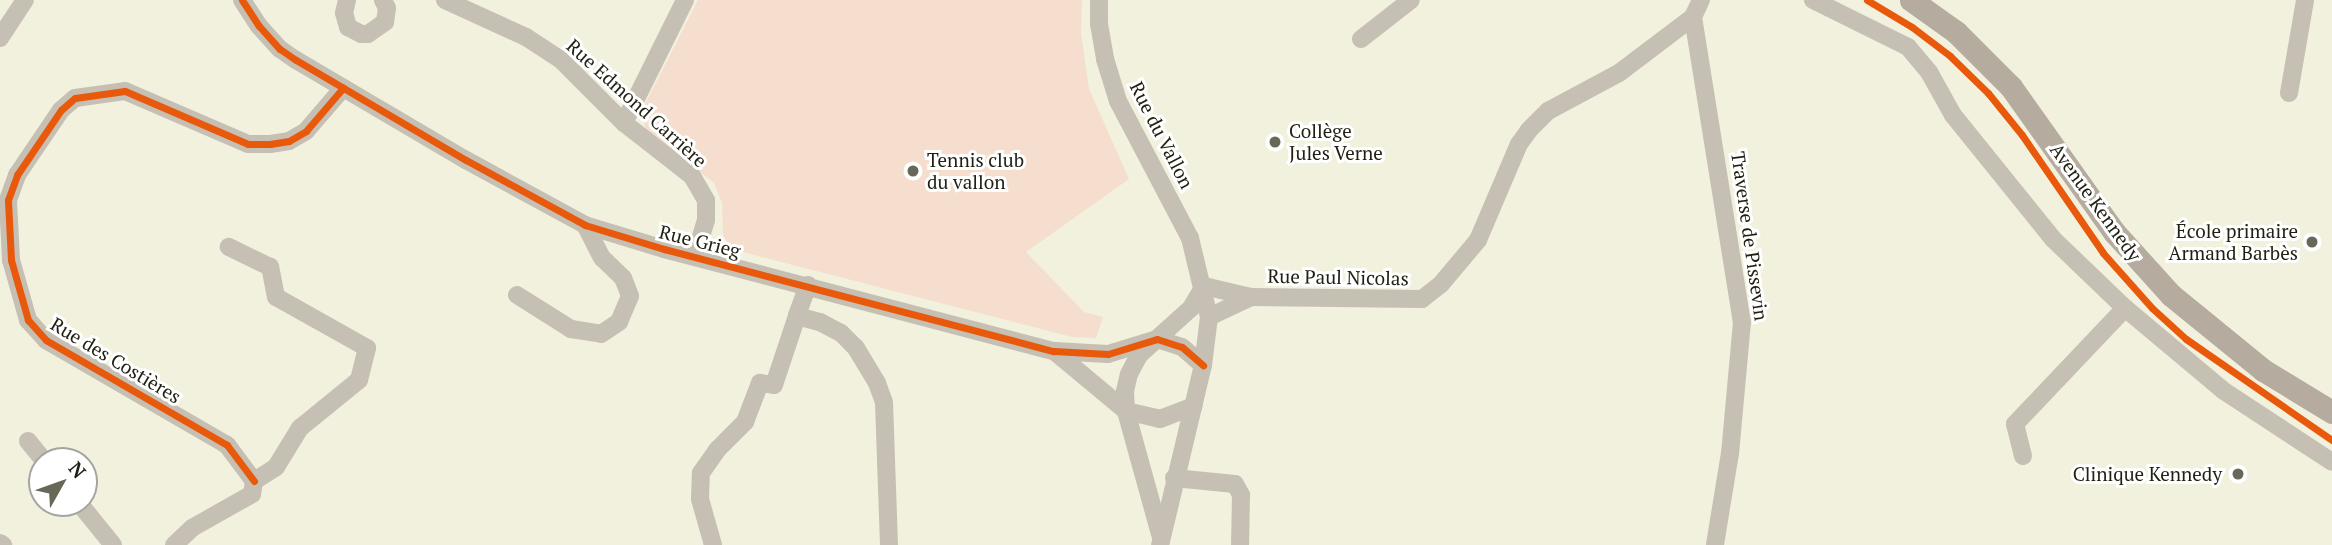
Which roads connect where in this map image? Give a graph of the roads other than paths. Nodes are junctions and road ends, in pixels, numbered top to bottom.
1 (25, 0) edge
2 (243, 0) edge
3 (347, 0) edge
4 (383, 0) edge
5 (445, 0) edge
6 (685, 0) edge
7 (1100, 0) edge
8 (1411, 0) edge
9 (1701, 0) edge
10 (1813, 0) edge
11 (1911, 0) edge
12 (2305, 0) edge
13 (1693, 17) junction
14 (0, 38) edge
15 (1361, 39) dead end
16 (343, 88) junction
17 (2289, 93) dead end
18 (624, 123) junction
19 (585, 225) junction
20 (229, 247) dead end
21 (695, 256) junction
22 (808, 285) junction
23 (1203, 286) junction
24 (517, 295) dead end
25 (1251, 297) junction
26 (2124, 308) junction
27 (797, 316) junction
28 (1209, 317) junction
29 (1157, 339) junction
30 (1054, 351) junction
31 (1203, 365) junction
32 (1194, 406) junction
33 (1126, 411) junction
34 (2332, 412) edge
35 (28, 441) dead end
36 (33, 447) edge
37 (2023, 456) dead end
38 (2332, 462) edge
39 (1174, 478) junction
40 (254, 481) junction
41 (90, 517) edge
42 (1161, 541) edge
43 (113, 545) edge
44 (174, 545) edge
45 (713, 545) edge
46 (889, 545) edge
47 (1240, 545) edge
48 (1716, 545) edge

1 - 14 street
2 - 16 street, Rue Grieg
3 - 4 street
5 - 18 street, Rue Edmond Carrière
6 - 18 street
7 - 23 street, Rue du Vallon
8 - 15 street
9 - 13 street, Rue Paul Nicolas
10 - 26 street
11 - 34 main road, Avenue Kennedy
12 - 17 street
13 - 25 street, Rue Paul Nicolas
13 - 48 street, Traverse de Pissevin
16 - 19 street, Rue Grieg
16 - 40 street, Rue des Costières
18 - 21 street, Rue Edmond Carrière
19 - 21 street, Rue Grieg
19 - 24 street
20 - 40 street
21 - 22 street, Rue Grieg
22 - 27 street
22 - 30 street, Rue Grieg
23 - 25 street, Rue Paul Nicolas
23 - 28 street, Rue du Vallon
23 - 29 street, Rue du Vallon
25 - 28 street, Rue Paul Nicolas
26 - 37 street
26 - 38 street
27 - 45 street
27 - 46 street
28 - 31 street, Rue du Vallon
29 - 30 street, Rue Grieg
29 - 31 street
29 - 33 street, Rue du Vallon
30 - 33 street, Rue Grieg
31 - 32 street, Rue du Vallon
32 - 33 street, Rue Grieg
32 - 39 street, Rue du Vallon
33 - 42 street, Rue du Vallon
35 - 36 street
39 - 42 street, Rue du Vallon
39 - 47 street
40 - 44 street
41 - 43 street

